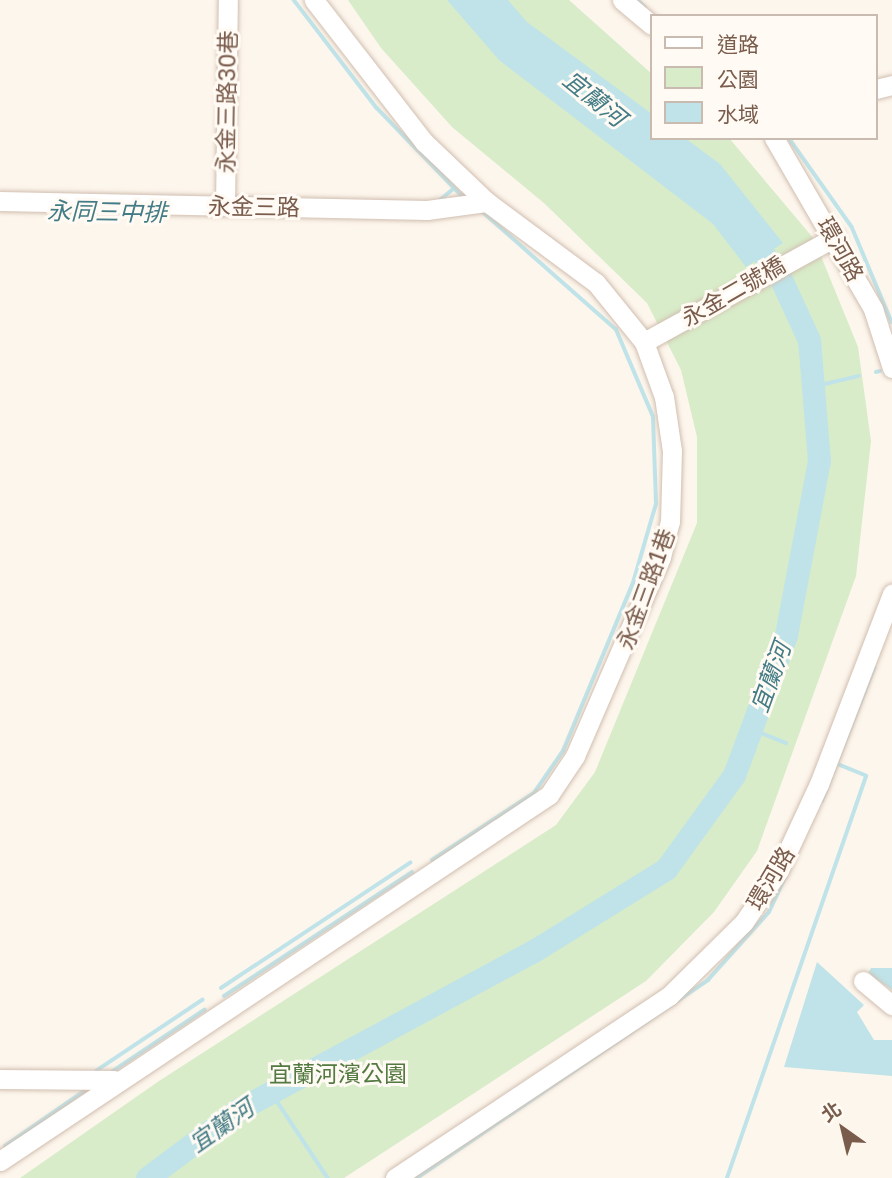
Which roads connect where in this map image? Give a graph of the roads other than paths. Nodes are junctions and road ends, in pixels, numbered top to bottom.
1 (228, 0) edge
2 (314, 0) edge
3 (622, 0) edge
4 (650, 23) edge
5 (775, 140) edge
6 (0, 201) edge
7 (487, 202) junction
8 (225, 205) junction
9 (829, 238) junction
10 (644, 342) junction
11 (891, 356) edge
12 (892, 594) edge
13 (863, 981) dead end
14 (892, 1005) edge
15 (0, 1079) edge
16 (115, 1080) junction
17 (0, 1161) edge
18 (396, 1178) edge

1 - 8 street, 永金三路30巷
2 - 7 street, 永金三路1巷
3 - 4 street
5 - 9 street, 環河路
6 - 8 street, 永金三路
7 - 8 street, 永金三路
7 - 10 street, 永金三路1巷
9 - 10 street, 永金二號橋
9 - 11 street, 環河路
10 - 16 street, 永金三路1巷
12 - 18 street, 環河路
13 - 14 street
15 - 16 street
16 - 17 street, 永金三路1巷

